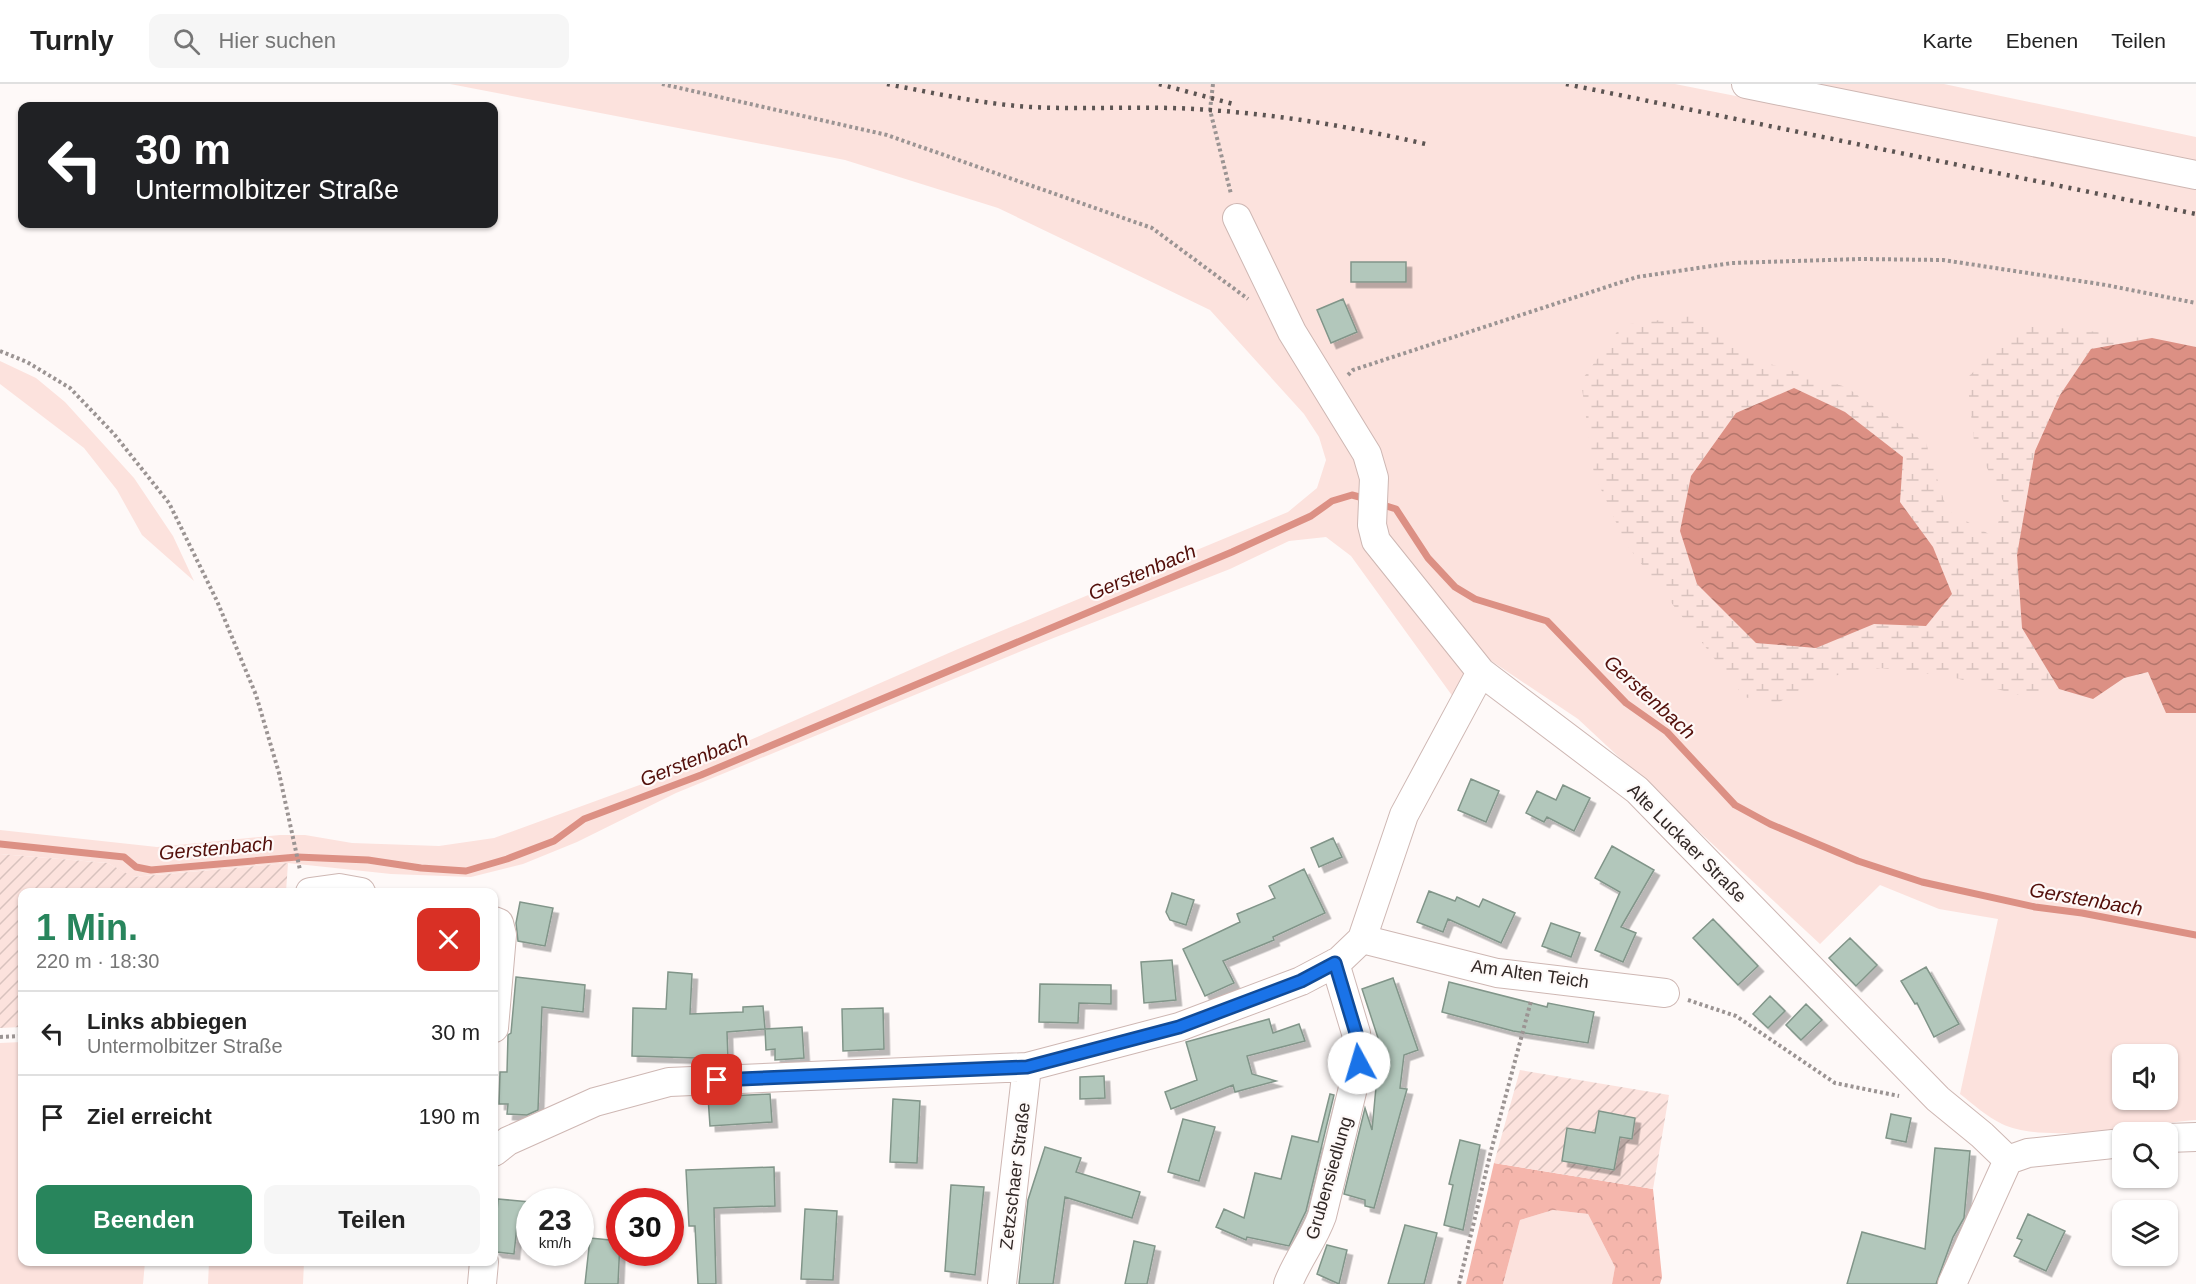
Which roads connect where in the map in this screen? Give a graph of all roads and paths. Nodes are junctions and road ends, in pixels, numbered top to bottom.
1 (662, 84) edge
2 (1213, 84) edge
3 (1746, 84) edge
4 (2196, 175) edge
5 (1237, 218) joint
6 (2196, 303) edge
7 (1255, 304) dead end
8 (0, 351) edge
9 (1329, 394) junction
10 (1481, 672) junction
11 (305, 882) edge
12 (339, 888) edge
13 (498, 922) edge
14 (1362, 939) junction
15 (1335, 963) junction
16 (1534, 976) junction
17 (498, 982) edge
18 (1665, 993) joint
19 (18, 1036) edge
20 (0, 1037) edge
21 (1027, 1067) junction
22 (1938, 1099) junction
23 (2196, 1137) edge
24 (2178, 1138) edge
25 (2112, 1144) edge
26 (498, 1149) edge
27 (2008, 1160) junction
28 (484, 1266) edge
29 (482, 1284) edge
30 (1002, 1284) edge
31 (1288, 1284) edge
32 (1459, 1284) edge
33 (1952, 1284) edge

1 - 7 path
2 - 5 path
3 - 4 street
5 - 9 street
6 - 9 path
8 - 11 path
9 - 10 street, Alte Luckaer Straße
10 - 14 street
10 - 22 street, Alte Luckaer Straße
11 - 12 street
13 - 17 street
14 - 15 street
14 - 16 street, Am Alten Teich
15 - 21 street
15 - 31 street, Grubensiedlung
16 - 18 street, Am Alten Teich
16 - 32 path
18 - 22 path
19 - 20 path
21 - 26 street
21 - 30 street, Zetzschaer Straße
22 - 27 street, Alte Luckaer Straße
23 - 24 street
25 - 27 street
27 - 33 street
28 - 29 street

